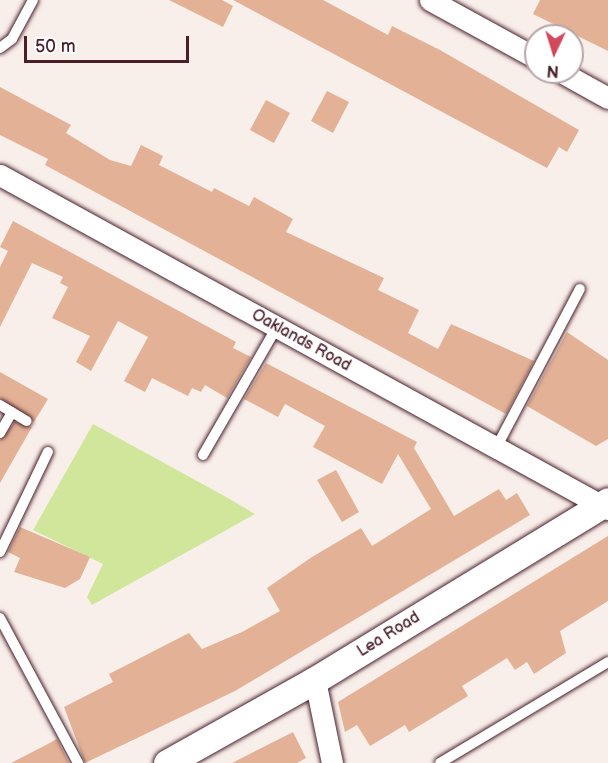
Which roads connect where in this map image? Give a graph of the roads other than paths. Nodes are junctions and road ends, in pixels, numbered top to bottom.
1 (33, 0) edge
2 (430, 0) edge
3 (0, 48) edge
4 (524, 51) edge
5 (583, 84) edge
6 (608, 98) edge
7 (1, 179) edge
8 (579, 289) dead end
9 (277, 327) junction
10 (0, 405) edge
11 (12, 412) junction
12 (27, 420) dead end
13 (0, 433) edge
14 (495, 451) junction
15 (48, 452) dead end
16 (203, 455) dead end
17 (606, 505) edge
18 (0, 552) edge
19 (0, 618) edge
20 (608, 662) edge
21 (315, 680) junction
22 (78, 763) edge
23 (167, 763) edge
24 (332, 763) edge
25 (440, 763) edge

1 - 3 lane
2 - 4 street
5 - 6 street
7 - 9 street, Oaklands Road
8 - 14 lane
9 - 14 street, Oaklands Road
9 - 16 lane
10 - 11 lane
11 - 12 lane
11 - 13 lane
14 - 17 street, Oaklands Road
15 - 18 lane
17 - 21 street, Lea Road
19 - 22 lane
20 - 25 lane
21 - 23 street, Lea Road
21 - 24 street

